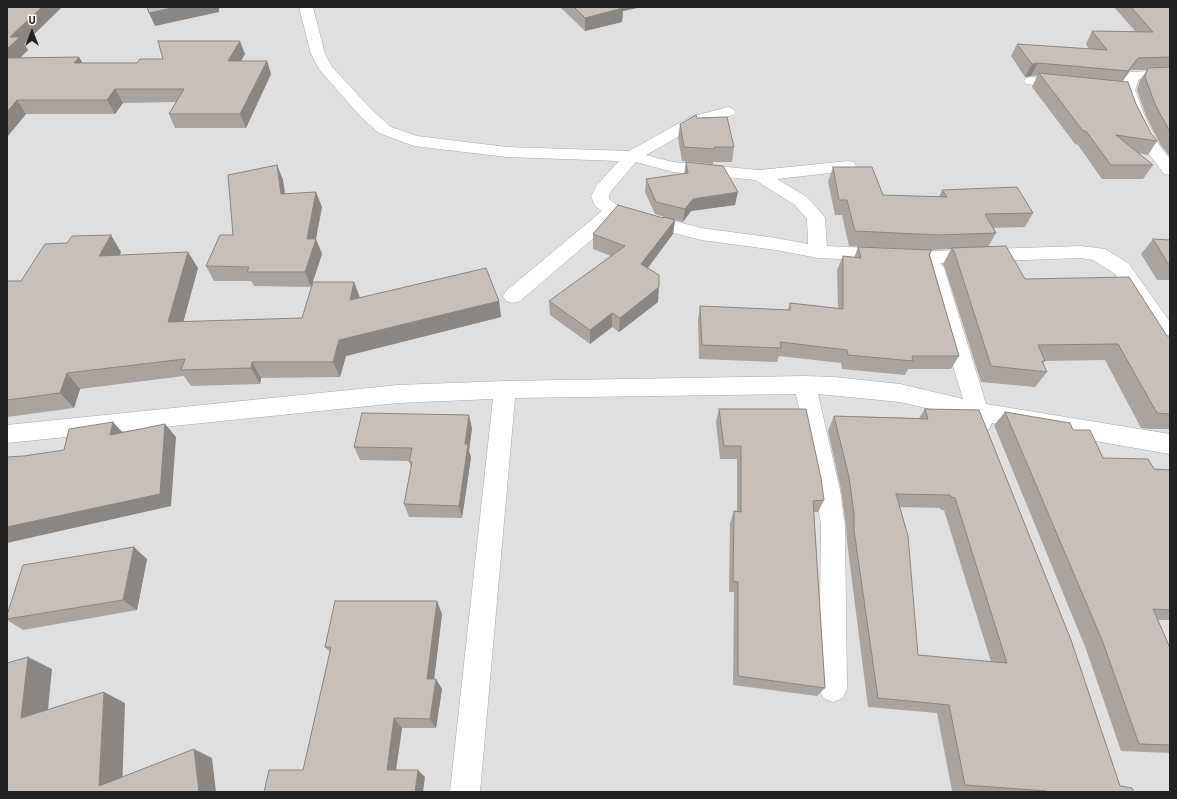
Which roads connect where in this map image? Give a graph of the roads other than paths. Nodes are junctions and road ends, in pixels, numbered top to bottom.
1 (306, 7) edge
2 (1170, 74) edge
3 (1031, 81) dead end
4 (1075, 86) edge
5 (728, 112) dead end
6 (632, 156) junction
7 (848, 166) edge
8 (1170, 170) edge
9 (759, 175) junction
10 (614, 212) junction
11 (818, 252) junction
12 (934, 268) edge
13 (513, 296) dead end
14 (1170, 338) edge
15 (805, 385) junction
16 (505, 390) junction
17 (976, 411) junction
18 (7, 434) edge
19 (1170, 444) edge
20 (991, 447) edge
21 (833, 688) dead end
22 (465, 792) edge

1 - 6 street
2 - 8 street
3 - 4 street
5 - 6 street
6 - 9 street
6 - 10 street
7 - 9 street
9 - 11 street
10 - 11 street
10 - 13 street
11 - 14 street
12 - 17 street
15 - 16 street
15 - 17 street
15 - 21 street
16 - 18 street
16 - 22 street
17 - 19 street
17 - 20 street

